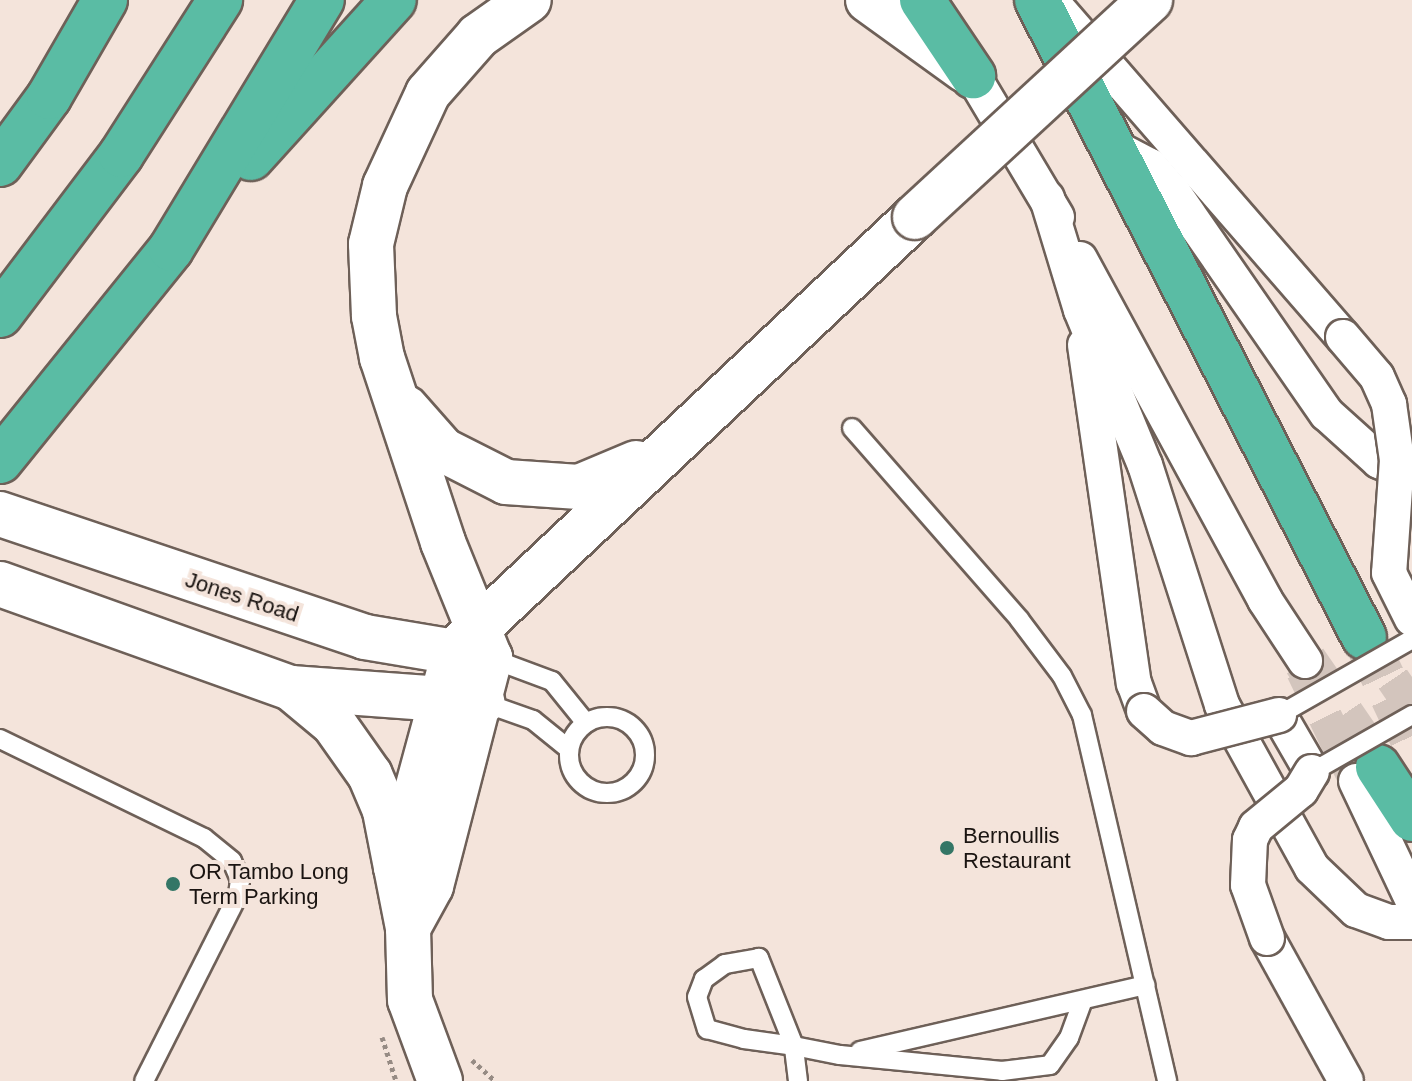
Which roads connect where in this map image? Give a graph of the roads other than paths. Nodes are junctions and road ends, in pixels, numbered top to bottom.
1 (105, 0) edge
2 (220, 0) edge
3 (322, 0) edge
4 (394, 0) edge
5 (529, 0) edge
6 (868, 0) edge
7 (922, 0) edge
8 (1037, 0) edge
9 (1050, 0) edge
10 (1150, 0) edge
11 (973, 76) junction
12 (1112, 146) junction
13 (0, 164) edge
14 (1047, 198) junction
15 (171, 249) junction
16 (1081, 310) junction
17 (0, 315) edge
18 (392, 391) junction
19 (852, 428) dead end
20 (675, 440) junction
21 (12, 448) edge
22 (1412, 476) edge
23 (0, 514) edge
24 (1403, 582) edge
25 (0, 584) edge
26 (1412, 619) edge
27 (1364, 637) dead end
28 (1412, 639) edge
29 (475, 644) junction
30 (1304, 666) tunnel mouth
31 (291, 688) junction
32 (462, 699) junction
33 (1279, 715) junction
34 (1412, 715) edge
35 (586, 723) junction
36 (0, 739) edge
37 (569, 749) junction
38 (1312, 772) junction
39 (1367, 774) joint
40 (1412, 819) edge
41 (396, 867) junction
42 (1412, 899) edge
43 (1412, 922) edge
44 (408, 928) junction
45 (1267, 938) junction
46 (1145, 985) junction
47 (1083, 1000) junction
48 (794, 1046) junction
49 (840, 1055) junction
50 (445, 1073) edge
51 (144, 1081) edge
52 (798, 1081) edge
53 (1167, 1081) edge
54 (1319, 1081) edge
55 (1346, 1081) edge

1 - 13 highway
2 - 17 highway
3 - 15 highway
4 - 15 highway
5 - 18 street
6 - 11 street
7 - 11 highway
8 - 12 highway
9 - 24 street, bridge
10 - 20 street, bridge
11 - 14 street
12 - 22 street
12 - 27 highway
14 - 16 street
14 - 30 street
15 - 21 highway
16 - 33 street, bridge
16 - 43 street
18 - 20 street
18 - 29 street
19 - 46 lane
20 - 29 street
23 - 29 street, Jones Road
24 - 26 street, bridge
25 - 31 street
28 - 33 lane, bridge
29 - 32 street
29 - 35 lane
31 - 32 street
31 - 41 street
32 - 37 lane
32 - 41 street
32 - 44 street
33 - 38 street
34 - 38 lane, bridge
35 - 37 lane
35 - 37 lane
36 - 51 lane
38 - 45 street, bridge
39 - 40 highway
39 - 42 street
41 - 44 street
44 - 50 street
45 - 54 street
45 - 55 street
46 - 47 lane
46 - 53 lane
47 - 49 lane
47 - 49 lane
48 - 48 lane
48 - 49 lane
48 - 52 lane

